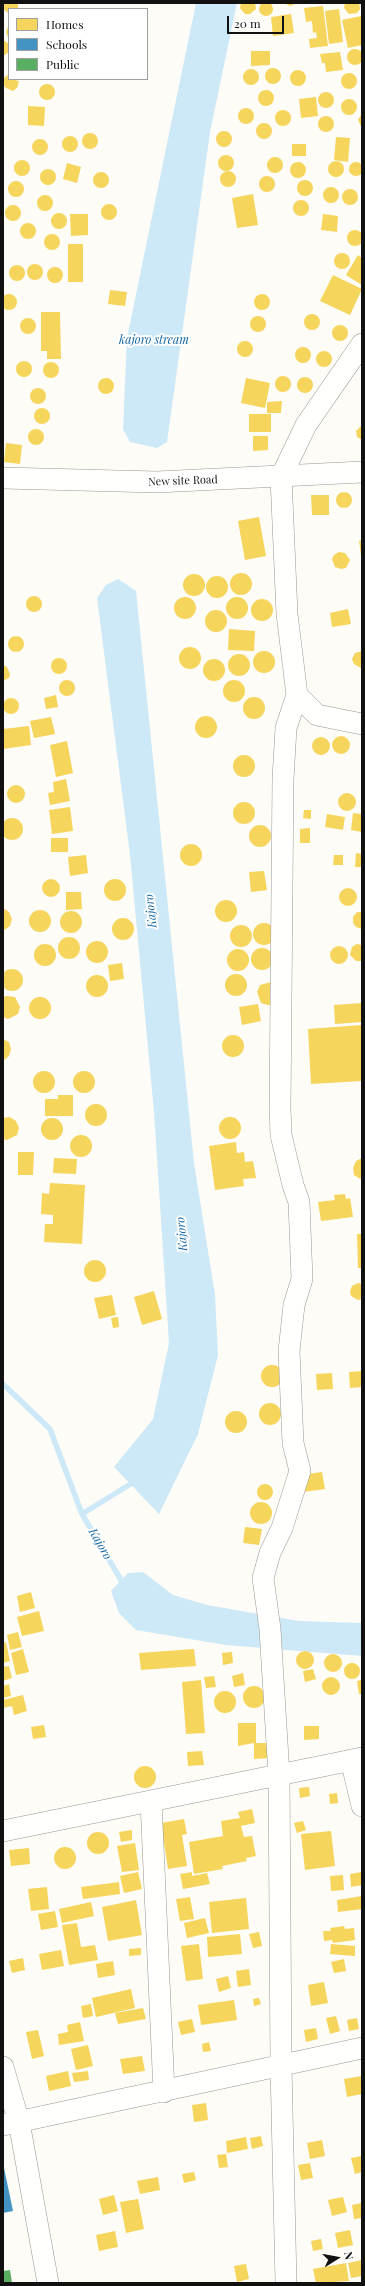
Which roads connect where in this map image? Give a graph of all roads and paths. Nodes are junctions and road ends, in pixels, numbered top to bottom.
1 (362, 344) edge
2 (362, 472) edge
3 (281, 477) junction
4 (3, 478) edge
5 (297, 695) junction
6 (362, 724) edge
7 (356, 1759) edge
8 (278, 1775) junction
9 (151, 1801) junction
10 (362, 1806) edge
11 (3, 1831) edge
12 (362, 2048) edge
13 (281, 2066) junction
14 (3, 2067) edge
15 (164, 2092) junction
16 (11, 2123) edge
17 (48, 2283) edge
18 (286, 2283) edge

1 - 3 street
2 - 3 street, New site Road
3 - 4 street, New site Road
3 - 5 street
5 - 6 street
5 - 8 street
7 - 8 street
7 - 10 street
8 - 9 street
8 - 13 street
9 - 11 street
9 - 15 street
12 - 13 street
13 - 15 street
13 - 18 street
14 - 16 street
15 - 16 street
16 - 17 street

